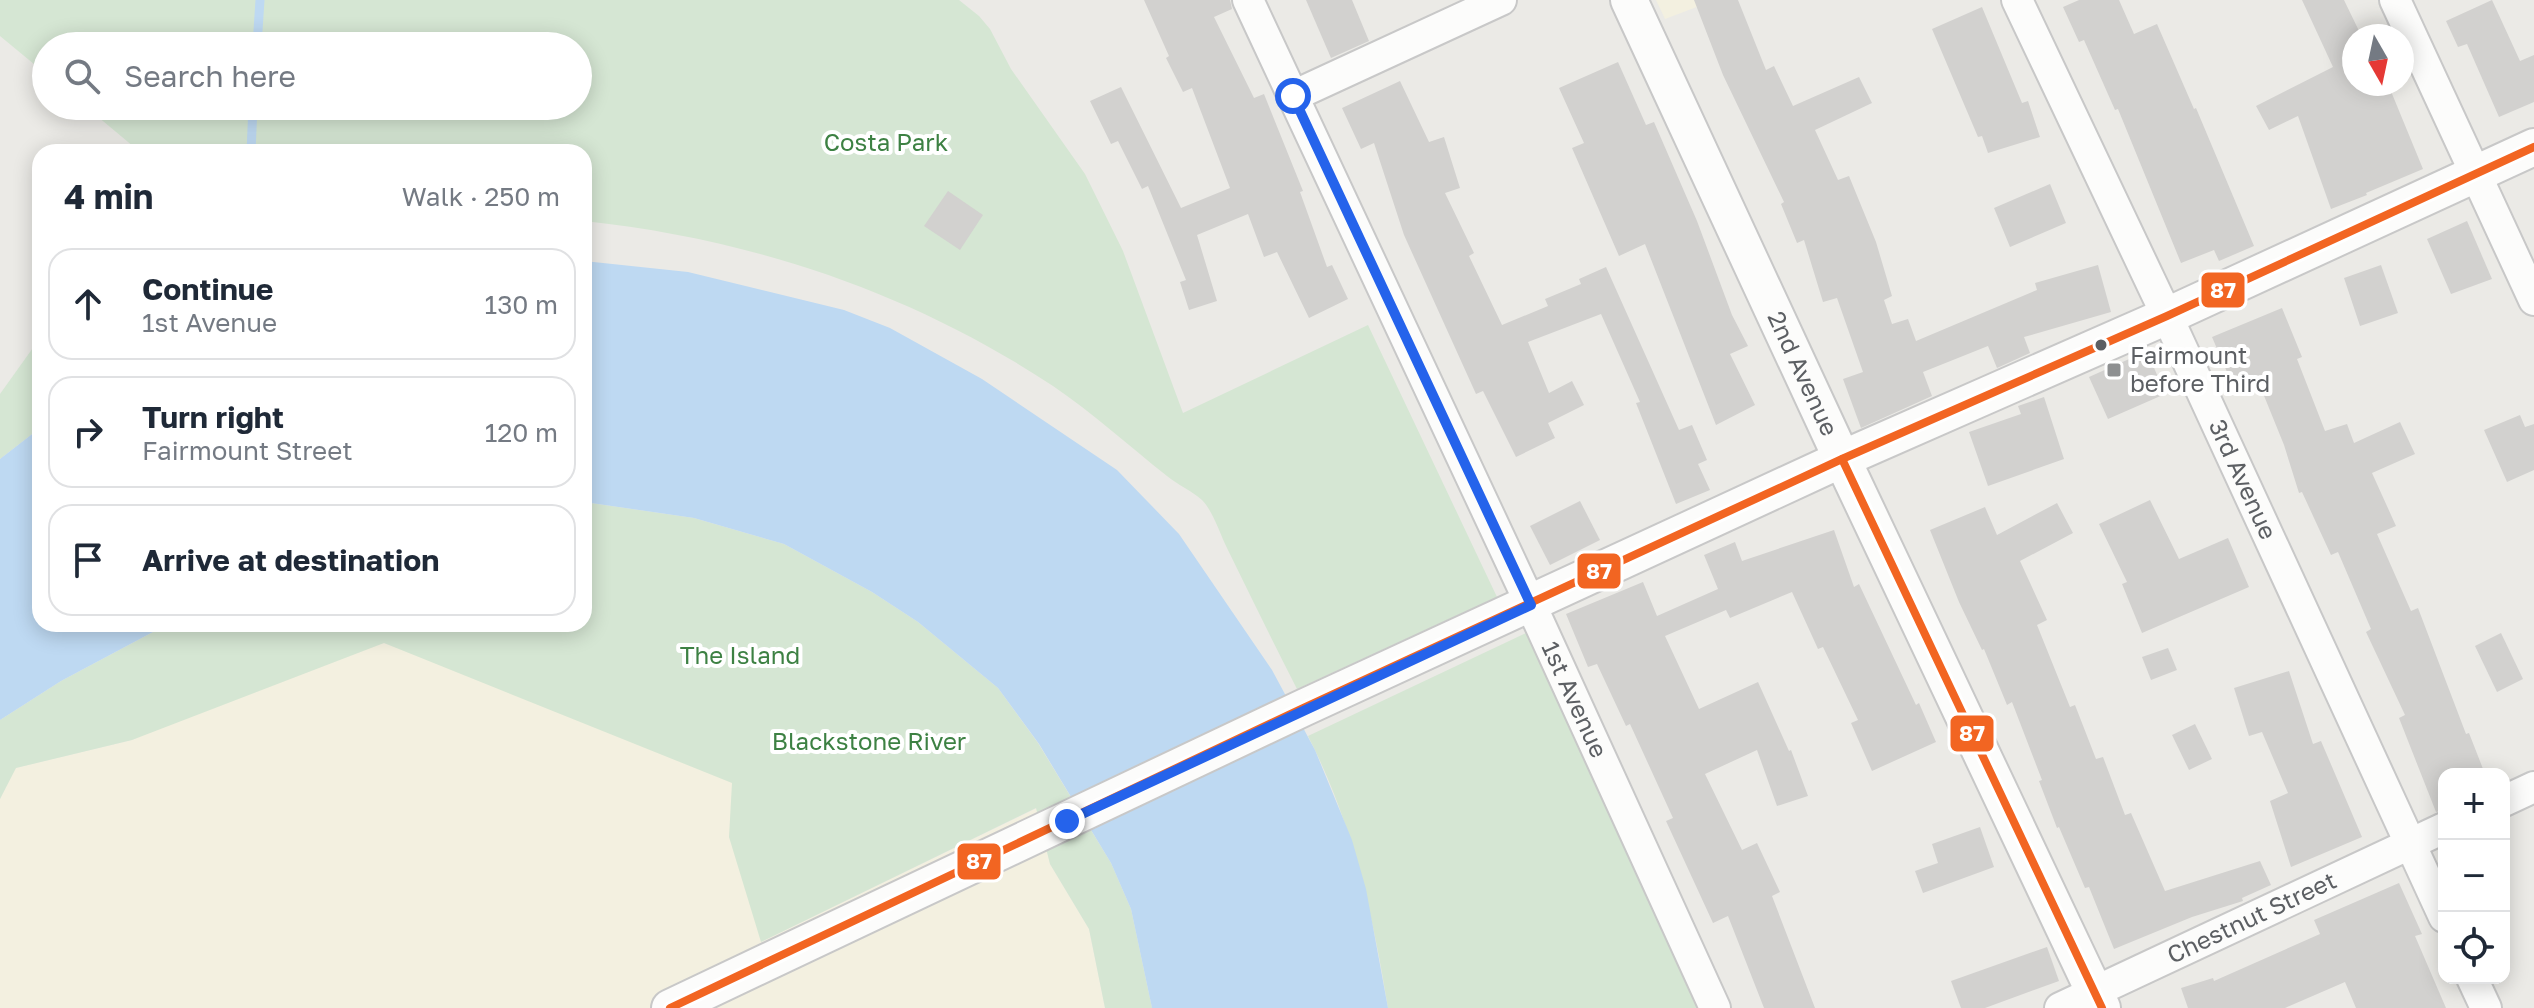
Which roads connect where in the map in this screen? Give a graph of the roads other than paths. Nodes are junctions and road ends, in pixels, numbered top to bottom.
1 (1248, 0) edge
2 (1501, 0) edge
3 (1629, 0) edge
4 (2017, 0) edge
5 (2395, 0) edge
6 (1293, 96) junction
7 (2534, 147) edge
8 (2475, 174) junction
9 (2534, 300) edge
10 (2167, 316) junction
11 (1842, 459) junction
12 (1531, 605) junction
13 (2534, 787) edge
14 (2510, 798) edge
15 (2438, 831) edge
16 (2410, 844) junction
17 (2442, 912) edge
18 (2475, 984) edge
19 (2098, 1000) edge
20 (670, 1008) edge
21 (1715, 1008) edge
22 (2060, 1008) edge
23 (2486, 1008) edge

1 - 6 street, 1st Avenue
2 - 6 street
3 - 11 street, 2nd Avenue
4 - 10 street, 3rd Avenue
5 - 8 street
6 - 12 street, 1st Avenue
7 - 8 street
8 - 9 street
8 - 10 street
10 - 11 street
10 - 16 street, 3rd Avenue
11 - 12 street
11 - 19 street, 2nd Avenue
12 - 20 street
12 - 21 street, 1st Avenue
13 - 14 street
15 - 16 street, Chestnut Street
16 - 17 street, 3rd Avenue
16 - 19 street, Chestnut Street
18 - 23 street
19 - 22 street, Chestnut Street

